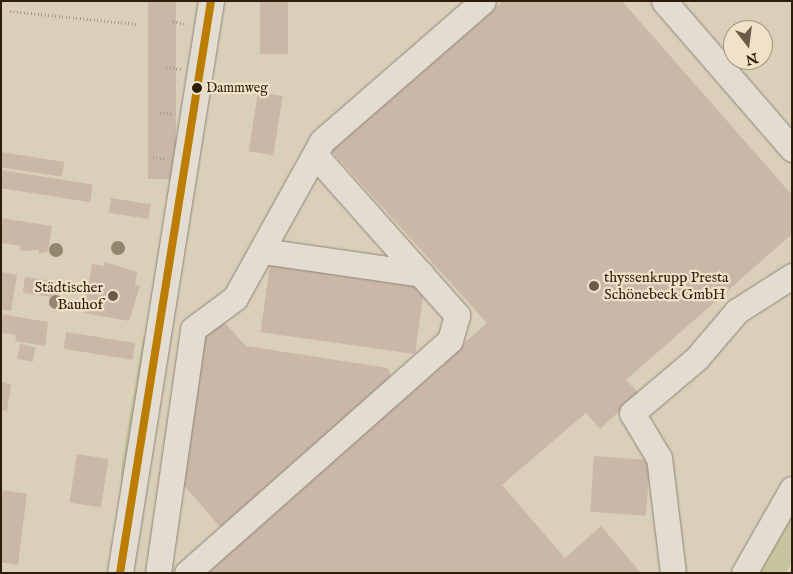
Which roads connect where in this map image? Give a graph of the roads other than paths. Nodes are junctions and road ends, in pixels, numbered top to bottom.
1 (211, 1) edge
2 (483, 1) edge
3 (664, 1) edge
4 (792, 148) edge
5 (316, 156) junction
6 (262, 251) junction
7 (421, 274) junction
8 (792, 276) edge
9 (792, 489) edge
10 (120, 573) edge
11 (158, 573) edge
12 (187, 573) edge
13 (673, 573) edge
14 (744, 573) edge

1 - 10 street
2 - 5 street
3 - 4 street
5 - 6 street
5 - 7 street
6 - 7 street
6 - 11 street
7 - 12 street
8 - 13 street
9 - 14 street

